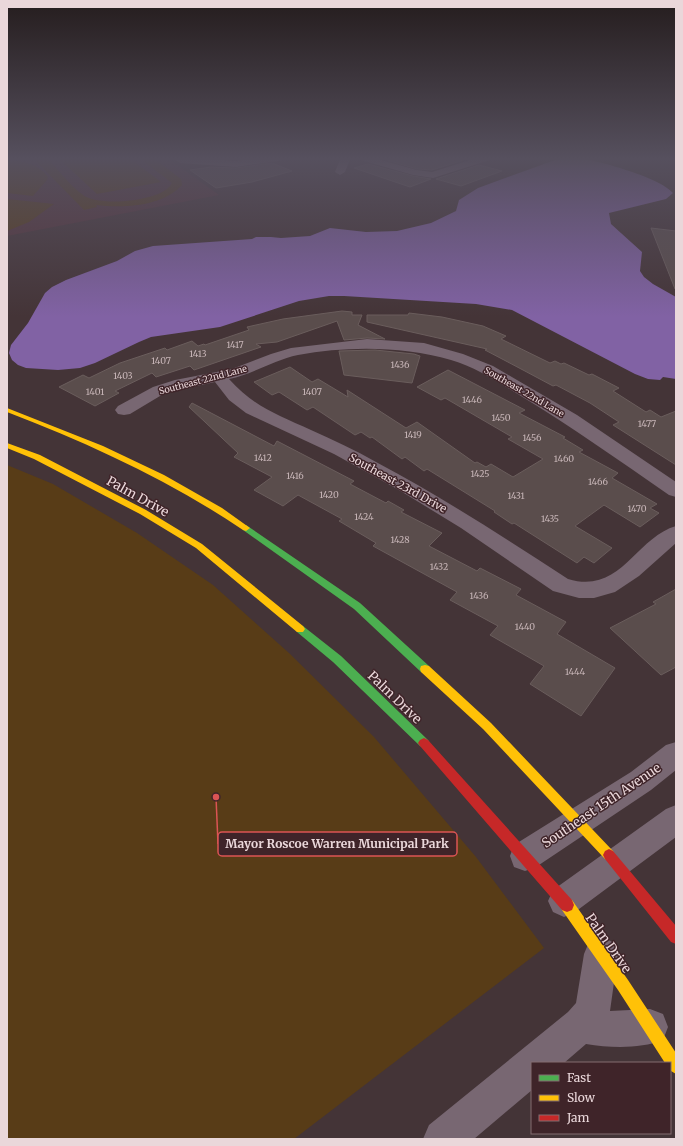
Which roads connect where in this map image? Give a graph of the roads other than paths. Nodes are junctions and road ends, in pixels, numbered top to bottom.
1 (218, 376) junction
2 (7, 410) edge
3 (124, 410) dead end
4 (7, 445) edge
5 (676, 491) edge
6 (676, 533) edge
7 (676, 754) edge
8 (676, 819) edge
9 (577, 821) junction
10 (525, 856) junction
11 (616, 862) junction
12 (564, 901) junction
13 (676, 937) edge
14 (601, 954) junction
15 (581, 1025) junction
16 (650, 1027) junction
17 (536, 1062) edge
18 (676, 1066) edge
19 (531, 1067) edge
20 (443, 1139) edge

1 - 3 street, Southeast 22nd Lane
1 - 5 street, Southeast 22nd Lane
1 - 6 street, Southeast 23rd Drive
2 - 9 main road
4 - 10 main road, Palm Drive
7 - 9 street, Southeast 15th Avenue
8 - 11 street
9 - 10 street, Southeast 15th Avenue
9 - 11 main road
10 - 12 main road, Palm Drive
11 - 12 street
11 - 13 main road
12 - 14 main road, Palm Drive
14 - 15 street
14 - 16 main road, Palm Drive
15 - 16 street
15 - 17 street
16 - 18 main road, Palm Drive
19 - 20 street

